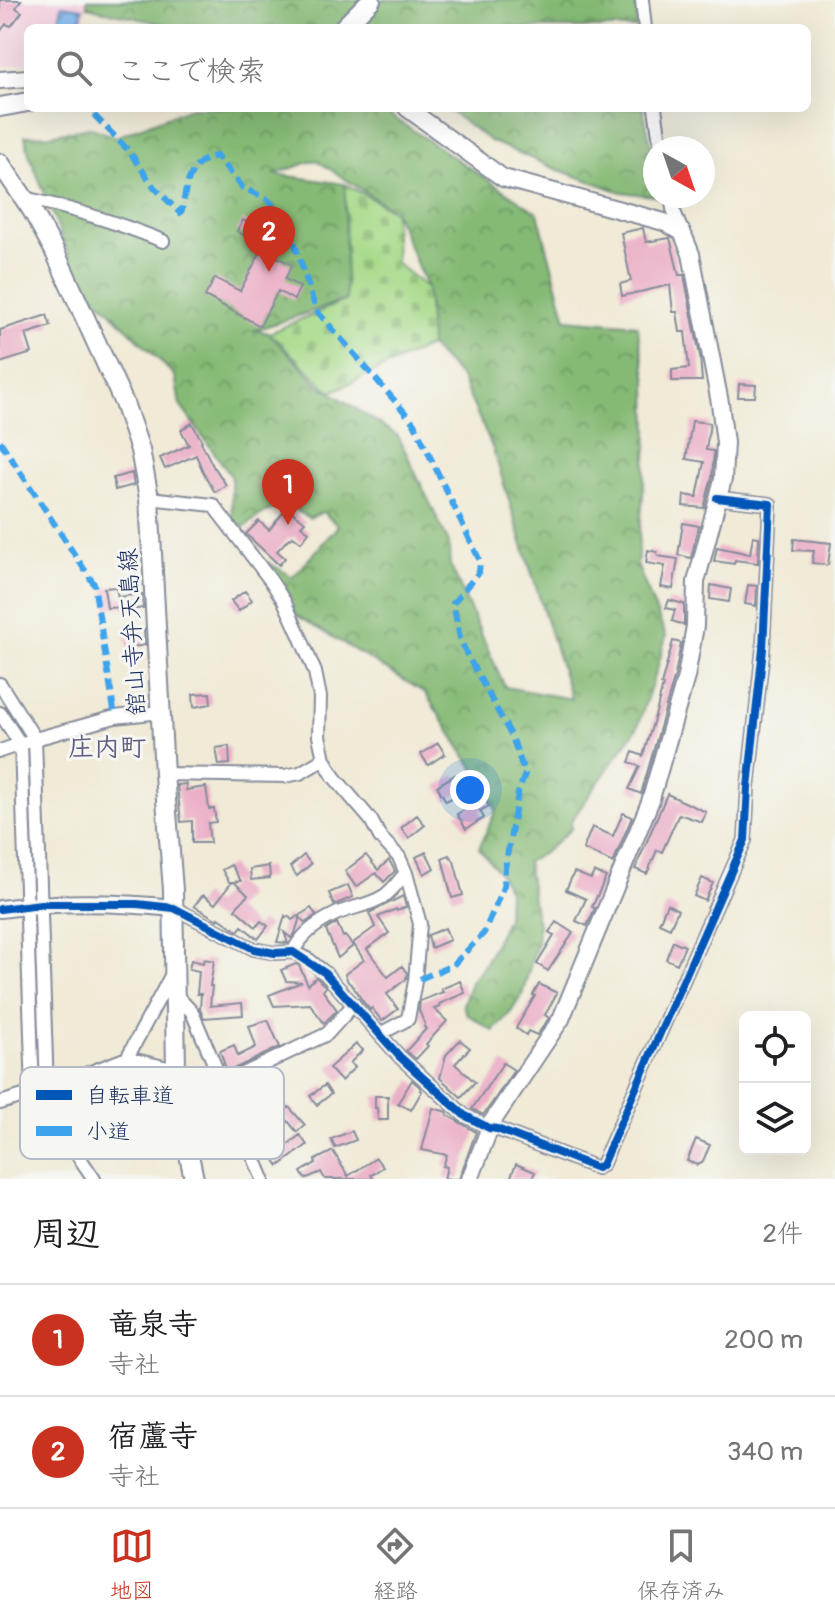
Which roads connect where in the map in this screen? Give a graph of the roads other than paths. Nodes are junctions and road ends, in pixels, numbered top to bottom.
1 (371, 0) edge
2 (642, 0) edge
3 (347, 24) edge
4 (645, 24) edge
5 (24, 78) edge
6 (0, 80) edge
7 (24, 103) edge
8 (0, 107) edge
9 (412, 112) edge
10 (656, 112) edge
11 (659, 136) edge
12 (0, 163) edge
13 (24, 198) junction
14 (673, 208) edge
15 (682, 232) junction
16 (163, 241) dead end
17 (149, 498) junction
18 (717, 498) junction
19 (0, 684) edge
20 (161, 712) junction
21 (0, 713) edge
22 (35, 739) junction
23 (21, 745) junction
24 (0, 751) edge
25 (324, 759) junction
26 (164, 774) junction
27 (406, 873) junction
28 (33, 905) junction
29 (174, 908) junction
30 (0, 909) edge
31 (293, 952) junction
32 (175, 968) junction
33 (175, 994) junction
34 (354, 1004) junction
35 (380, 1034) junction
36 (127, 1058) junction
37 (33, 1067) edge
38 (45, 1067) edge
39 (104, 1067) edge
40 (164, 1067) edge
41 (176, 1067) edge
42 (215, 1067) edge
43 (258, 1067) edge
44 (20, 1097) edge
45 (0, 1103) edge
46 (489, 1128) junction
47 (80, 1159) edge
48 (190, 1159) edge
49 (254, 1159) edge
50 (94, 1179) edge
51 (194, 1179) edge
52 (263, 1179) edge
53 (470, 1179) edge

1 - 3 main road
2 - 4 street
5 - 6 street
7 - 8 main road
9 - 15 street
10 - 11 street
12 - 13 main road, 舘山寺弁天島線
13 - 16 street
13 - 17 main road, 舘山寺弁天島線
14 - 15 street
15 - 18 street
17 - 20 main road, 舘山寺弁天島線
17 - 25 street
18 - 46 street
18 - 46 street
19 - 22 street
20 - 22 street
20 - 26 main road, 舘山寺弁天島線
21 - 23 street
22 - 23 street
22 - 28 street
23 - 24 street
23 - 28 street
25 - 26 street
25 - 27 street
26 - 29 main road, 舘山寺弁天島線
27 - 31 street
27 - 35 street
28 - 29 street
28 - 30 street
28 - 37 street
28 - 38 street
29 - 31 street
29 - 32 main road, 舘山寺弁天島線
31 - 34 street
32 - 33 main road, 舘山寺弁天島線
32 - 36 street
33 - 41 main road, 舘山寺弁天島線
33 - 42 street
34 - 35 street
34 - 43 street
35 - 46 street
36 - 39 street
36 - 40 street
44 - 45 street
46 - 53 street
47 - 50 street
48 - 51 main road, 舘山寺弁天島線
49 - 52 street

